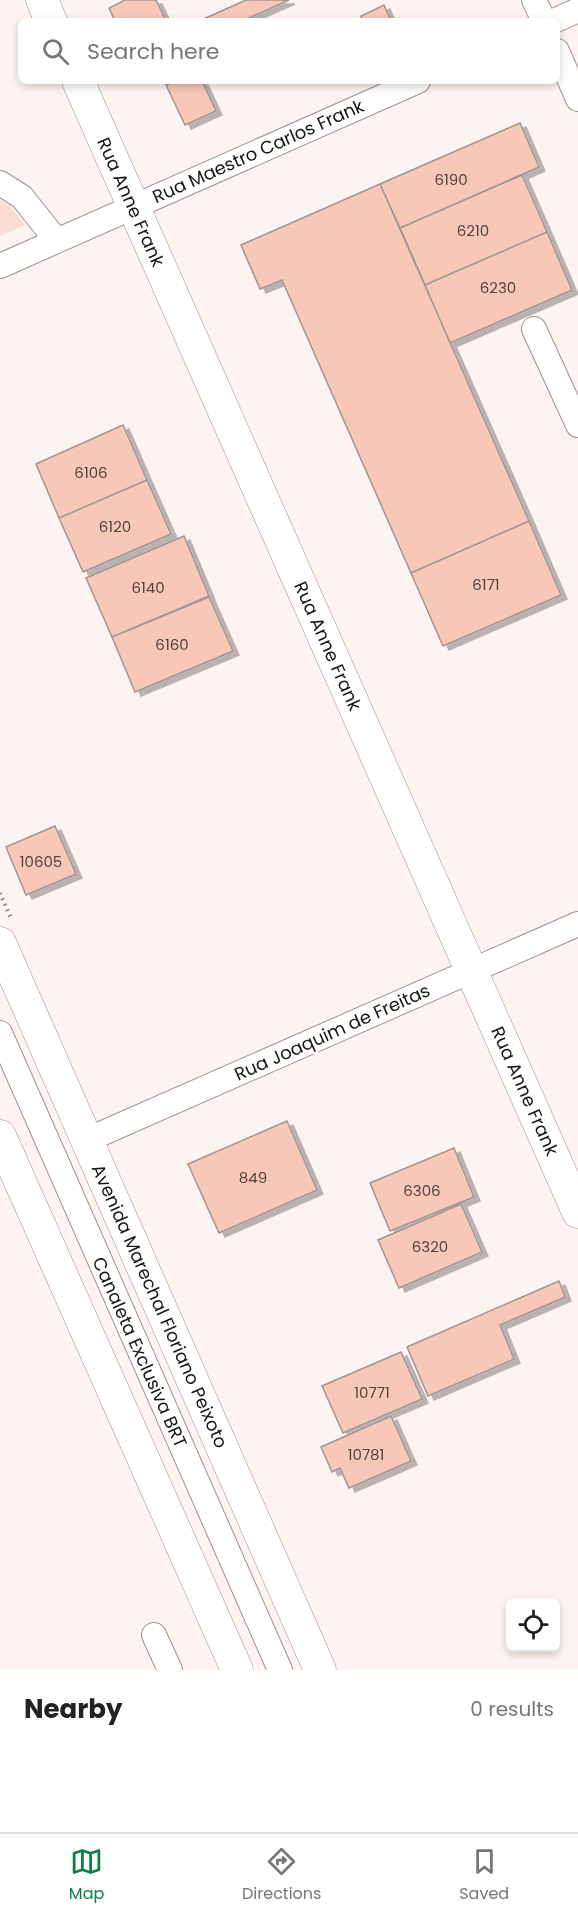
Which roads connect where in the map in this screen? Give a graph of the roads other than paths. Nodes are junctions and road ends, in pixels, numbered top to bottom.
1 (42, 0) edge
2 (534, 0) edge
3 (578, 10) edge
4 (50, 18) edge
5 (543, 18) edge
6 (560, 18) edge
7 (560, 58) edge
8 (79, 84) edge
9 (411, 84) edge
10 (578, 99) edge
11 (0, 183) edge
12 (133, 206) junction
13 (57, 241) junction
14 (0, 266) edge
15 (534, 329) dead end
16 (578, 425) edge
17 (578, 924) edge
18 (0, 943) edge
19 (471, 971) junction
20 (0, 1033) edge
21 (0, 1136) edge
22 (87, 1140) junction
23 (578, 1212) edge
24 (154, 1635) dead end
25 (170, 1670) edge
26 (237, 1670) edge
27 (280, 1670) edge
28 (320, 1670) edge

1 - 4 main road
2 - 5 street
3 - 6 street
7 - 10 street
8 - 12 main road, Rua Anne Frank
9 - 12 street, Rua Maestro Carlos Frank
11 - 13 street
12 - 13 street, Rua Maestro Carlos Frank
12 - 19 main road, Rua Anne Frank
13 - 14 street, Rua Maestro Carlos Frank
15 - 16 street
17 - 19 street, Rua Joaquim de Freitas
18 - 22 main road, Avenida Marechal Floriano Peixoto
19 - 22 street, Rua Joaquim de Freitas
19 - 23 main road, Rua Anne Frank
20 - 27 street, Canaleta Exclusiva BRT
21 - 26 main road
22 - 28 main road, Avenida Marechal Floriano Peixoto
24 - 25 street

